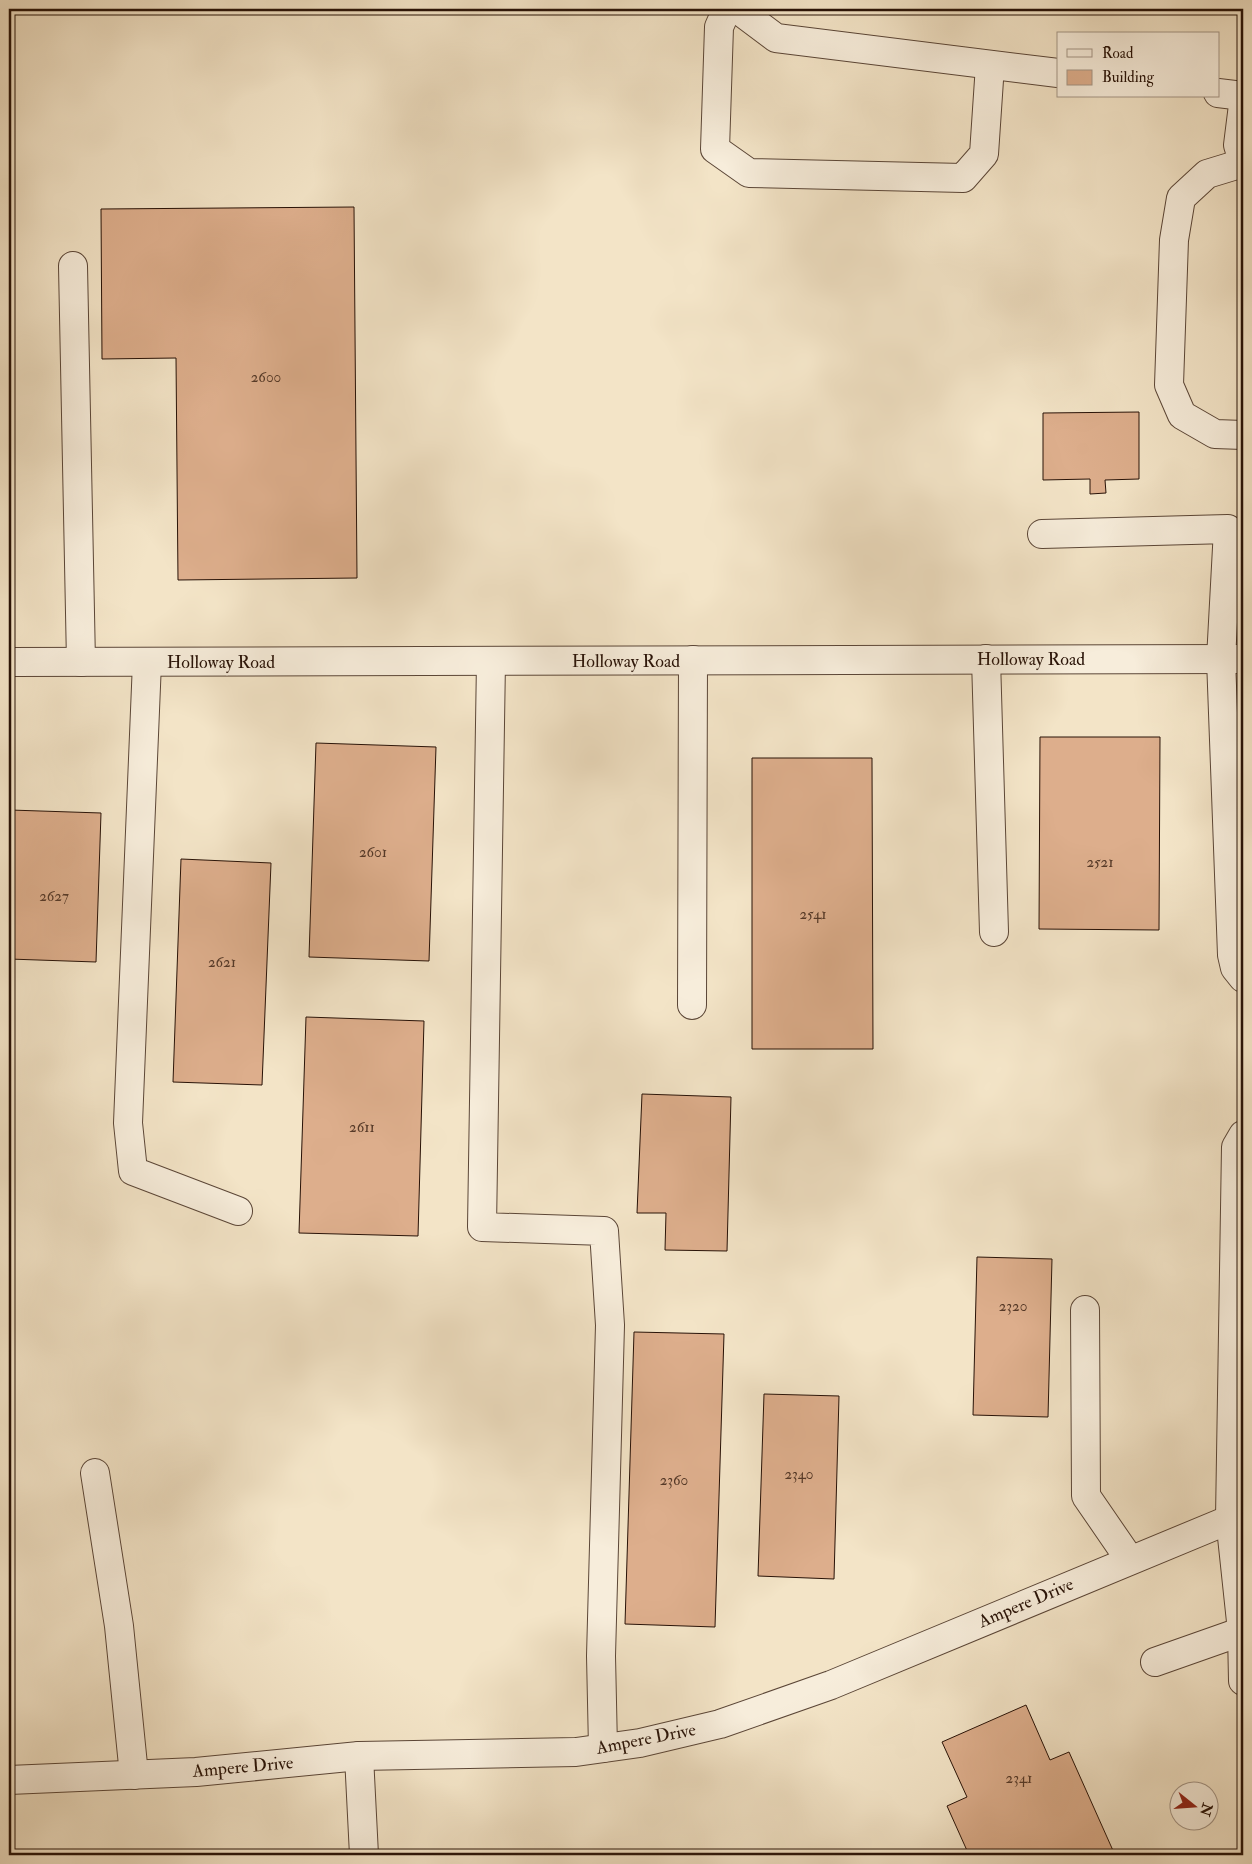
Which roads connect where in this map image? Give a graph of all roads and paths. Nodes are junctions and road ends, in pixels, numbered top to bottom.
1 (727, 9) edge
2 (742, 9) edge
3 (990, 65) junction
4 (1057, 73) edge
5 (1220, 93) edge
6 (1243, 96) edge
7 (1243, 105) edge
8 (1243, 162) edge
9 (74, 266) dead end
10 (1243, 434) edge
11 (1042, 534) dead end
12 (1232, 659) edge
13 (693, 660) junction
14 (986, 660) junction
15 (491, 661) junction
16 (9, 662) edge
17 (81, 662) junction
18 (147, 662) junction
19 (994, 932) dead end
20 (1243, 978) edge
21 (692, 1005) dead end
22 (1243, 1135) edge
23 (238, 1211) dead end
24 (1085, 1310) dead end
25 (95, 1473) dead end
26 (1237, 1516) edge
27 (1130, 1560) junction
28 (1243, 1631) edge
29 (1155, 1662) dead end
30 (1243, 1682) edge
31 (603, 1748) junction
32 (359, 1756) junction
33 (134, 1775) junction
34 (9, 1780) edge
35 (364, 1855) edge

1 - 3 street
2 - 3 street
3 - 4 street
5 - 6 street
7 - 8 street
8 - 10 street
9 - 17 street
11 - 12 street
12 - 14 street, Holloway Road
12 - 20 street
13 - 14 street, Holloway Road
13 - 15 street, Holloway Road
13 - 21 street
14 - 19 street
15 - 18 street, Holloway Road
15 - 31 street
16 - 17 street, Holloway Road
17 - 18 street, Holloway Road
18 - 23 street
22 - 26 street
24 - 27 street
25 - 33 street
26 - 27 street, Ampere Drive
26 - 28 street
27 - 31 street, Ampere Drive
28 - 29 street
28 - 30 street
31 - 32 street, Ampere Drive
32 - 33 street, Ampere Drive
32 - 35 street
33 - 34 street, Ampere Drive

